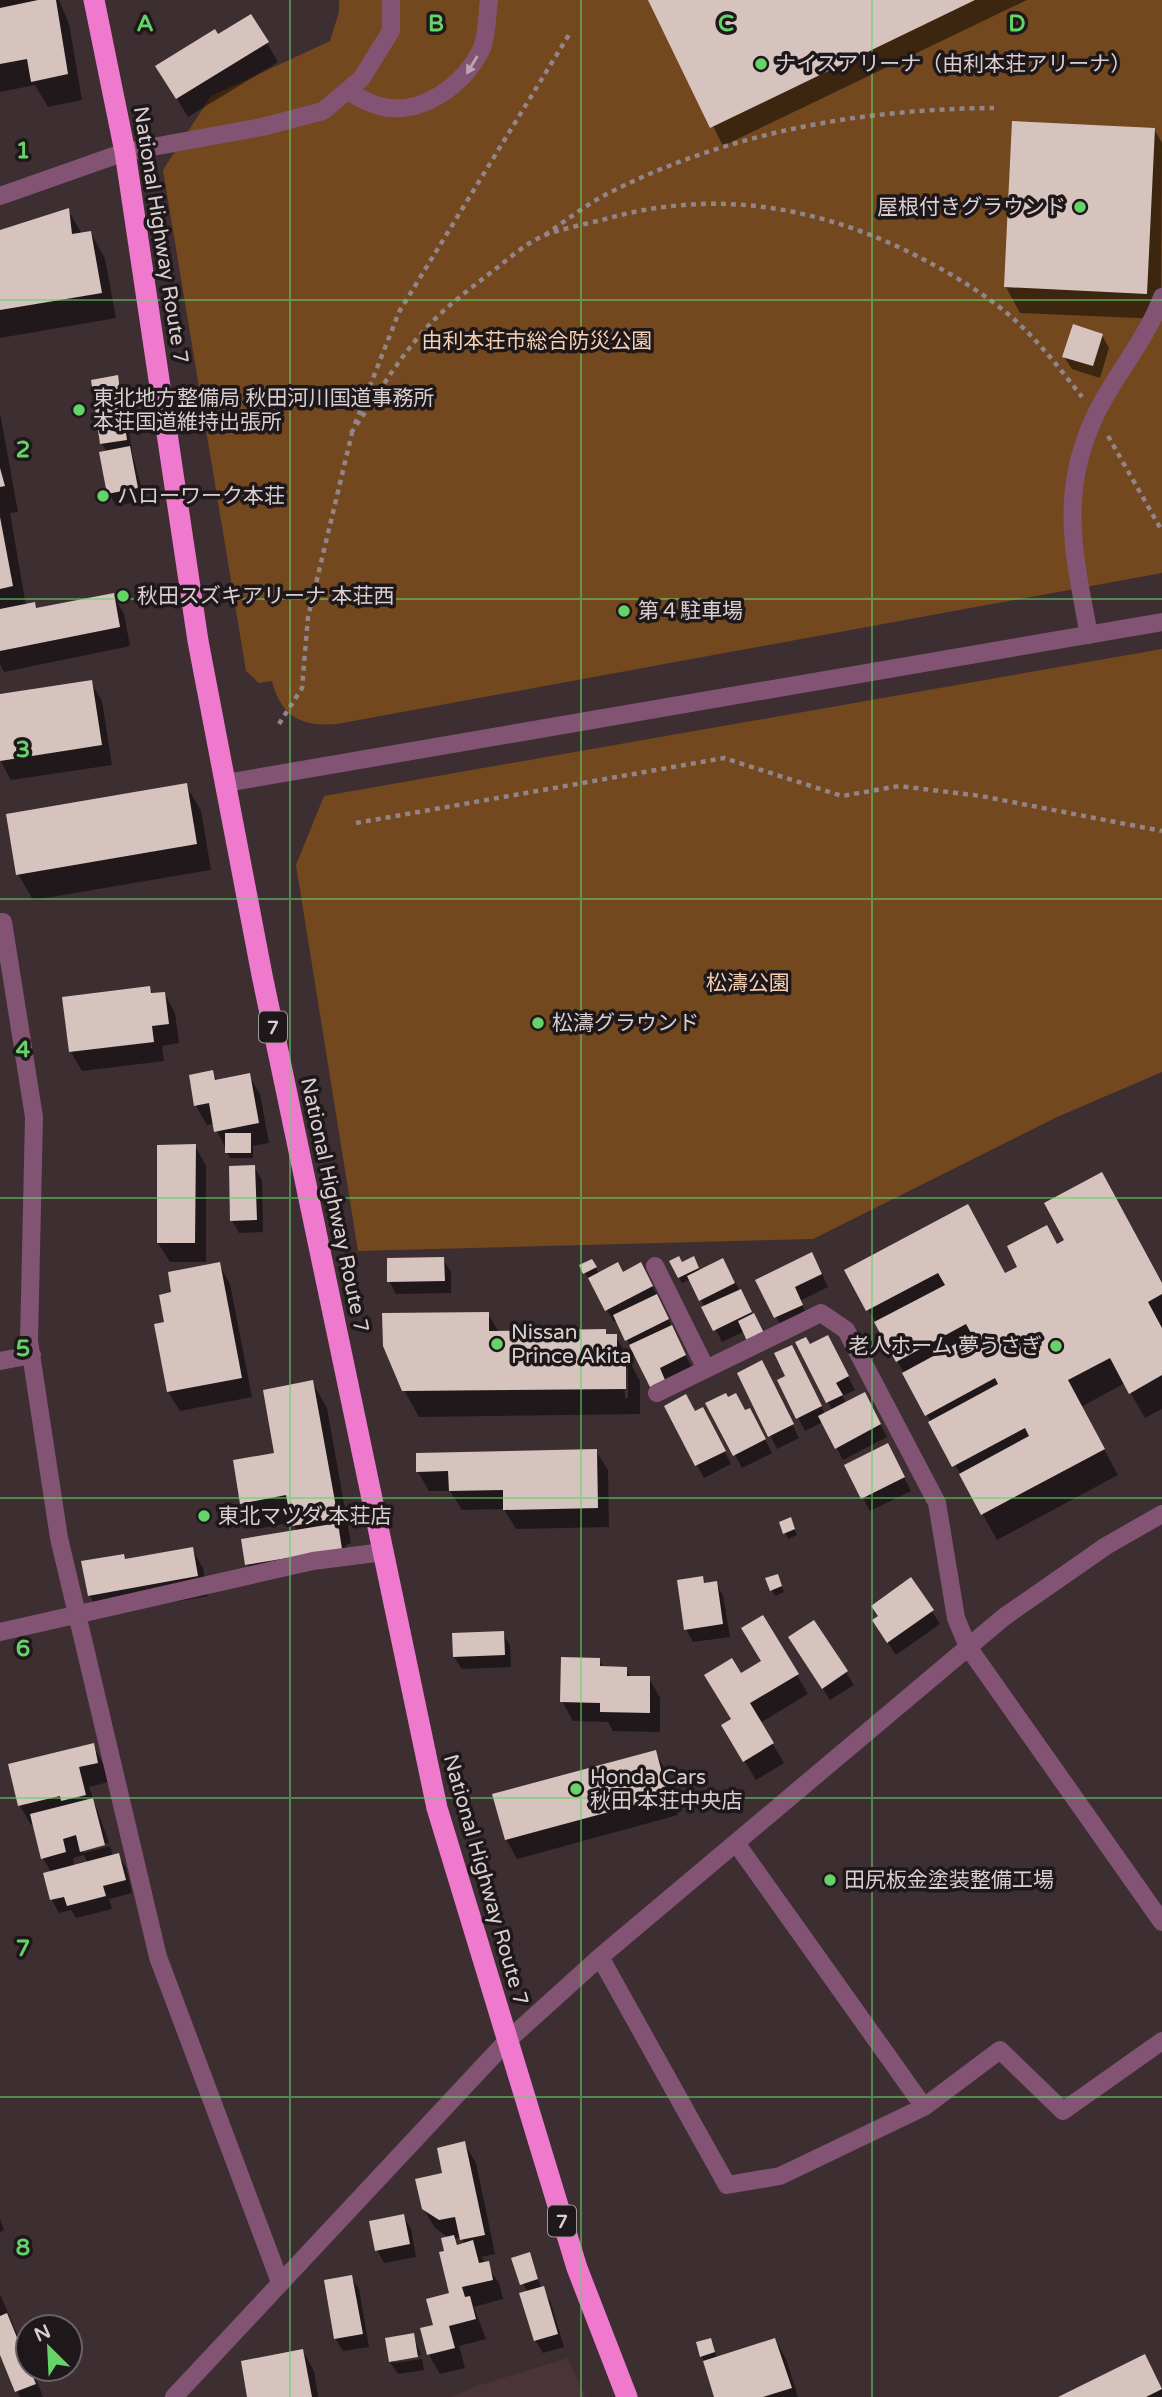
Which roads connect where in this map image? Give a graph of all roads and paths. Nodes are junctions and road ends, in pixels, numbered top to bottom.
1 (94, 0) edge
2 (391, 0) edge
3 (489, 0) edge
4 (570, 33) dead end
5 (347, 91) junction
6 (994, 108) dead end
7 (125, 152) junction
8 (0, 196) edge
9 (541, 237) junction
10 (1162, 297) edge
11 (1096, 414) junction
12 (352, 433) junction
13 (1162, 531) edge
14 (1162, 622) edge
15 (1089, 635) junction
16 (279, 724) dead end
17 (226, 783) junction
18 (356, 823) dead end
19 (1162, 831) edge
20 (4, 922) dead end
21 (654, 1266) dead end
22 (32, 1355) junction
23 (0, 1361) edge
24 (706, 1369) junction
25 (657, 1393) dead end
26 (1162, 1514) edge
27 (383, 1552) junction
28 (78, 1613) junction
29 (0, 1632) edge
30 (968, 1647) junction
31 (736, 1843) junction
32 (1162, 1922) edge
33 (600, 1957) junction
34 (1162, 2041) edge
35 (506, 2042) junction
36 (924, 2107) junction
37 (279, 2282) junction
38 (174, 2397) edge
39 (627, 2397) edge

1 - 7 highway, National Highway Route 7 / 7
2 - 5 street
3 -> 5 street
4 - 12 path
5 - 7 street
6 - 9 path
7 - 8 street
7 - 17 highway, National Highway Route 7 / 7
9 - 11 path
9 - 12 path
10 - 11 street
11 - 13 path
11 - 15 street
12 - 16 path
14 - 15 street
15 - 17 street
17 - 27 highway, National Highway Route 7 / 7
18 - 19 path
20 - 22 street
21 - 24 street
22 - 23 street
22 - 28 street
24 - 25 street
24 - 30 street
26 - 30 street
27 - 28 street
27 - 35 highway, National Highway Route 7 / 7
28 - 29 street
28 - 37 street
30 - 31 street
30 - 32 street
31 - 33 street
31 - 36 street
33 - 35 street
33 - 36 street
34 - 36 street
35 - 37 street
35 - 39 highway, National Highway Route 7 / 7
37 - 38 street

